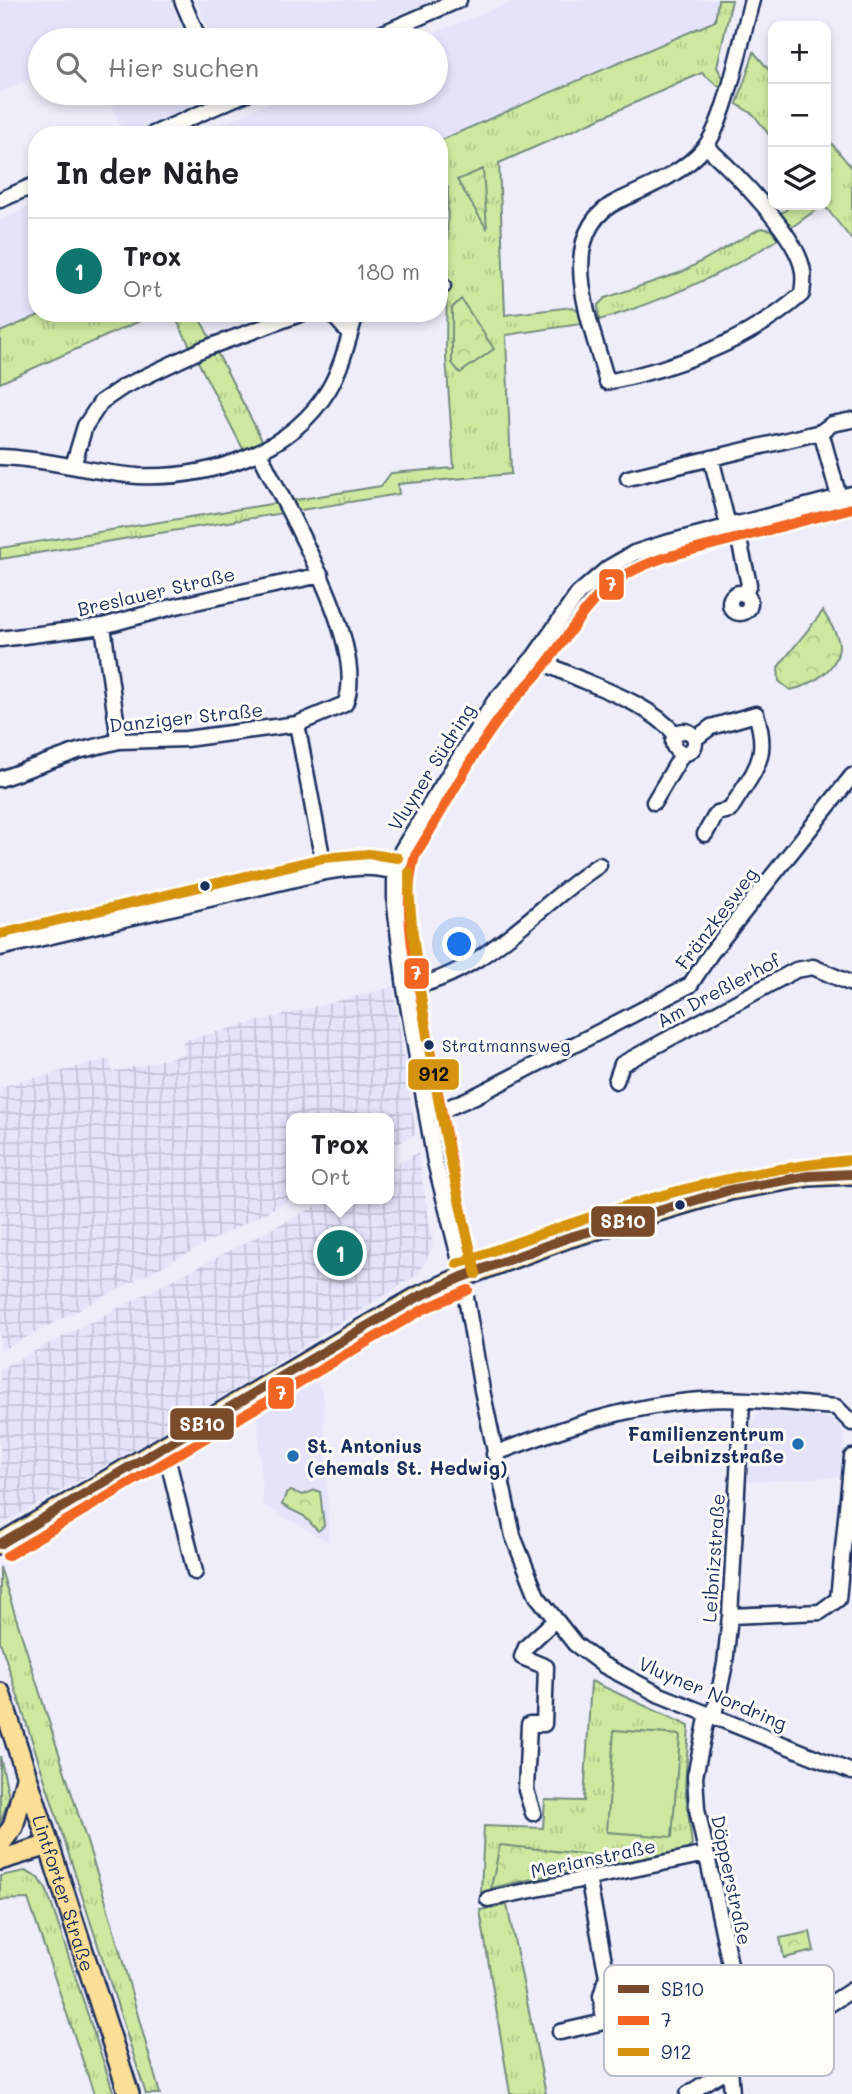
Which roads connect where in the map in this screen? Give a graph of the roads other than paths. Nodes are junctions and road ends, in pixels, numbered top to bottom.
1 (182, 0) edge
2 (459, 0) edge
3 (752, 0) edge
4 (195, 28) edge
5 (395, 28) edge
6 (209, 105) edge
7 (168, 126) edge
8 (706, 146) junction
9 (28, 188) edge
10 (0, 200) edge
11 (278, 322) edge
12 (339, 322) edge
13 (353, 322) edge
14 (350, 334) junction
15 (852, 420) edge
16 (821, 432) junction
17 (260, 454) junction
18 (0, 457) edge
19 (711, 458) junction
20 (73, 466) junction
21 (628, 478) dead end
22 (846, 495) edge
23 (732, 524) junction
24 (321, 575) junction
25 (745, 595) dead end
26 (103, 626) junction
27 (0, 639) edge
28 (534, 657) junction
29 (297, 724) junction
30 (676, 735) junction
31 (695, 739) junction
32 (119, 741) junction
33 (683, 753) junction
34 (852, 776) edge
35 (0, 779) edge
36 (654, 802) dead end
37 (705, 834) dead end
38 (599, 865) dead end
39 (325, 872) junction
40 (395, 872) junction
41 (0, 948) edge
42 (852, 984) edge
43 (405, 988) junction
44 (616, 1081) dead end
45 (427, 1117) junction
46 (852, 1174) edge
47 (462, 1277) junction
48 (742, 1402) junction
49 (852, 1423) edge
50 (165, 1448) junction
51 (494, 1454) junction
52 (852, 1457) edge
53 (0, 1544) edge
54 (194, 1572) dead end
55 (730, 1616) junction
56 (555, 1620) junction
57 (0, 1693) edge
58 (711, 1714) junction
59 (852, 1772) edge
60 (26, 1777) junction
61 (533, 1813) dead end
62 (0, 1844) edge
63 (49, 1845) junction
64 (706, 1854) junction
65 (0, 1860) edge
66 (588, 1878) junction
67 (488, 1899) dead end
68 (605, 1965) edge
69 (730, 1965) edge
70 (604, 1986) edge
71 (852, 1990) edge
72 (834, 2001) edge
73 (604, 2022) edge
74 (604, 2022) edge
75 (560, 2032) dead end
76 (716, 2076) edge
77 (731, 2076) edge
78 (129, 2094) edge
79 (688, 2094) edge
80 (732, 2094) edge

1 - 4 street
2 - 5 street
3 - 8 street
6 - 7 street
8 - 8 street
9 - 10 street
11 - 20 street
12 - 14 street
13 - 14 street
14 - 17 street
15 - 16 street
16 - 19 street
16 - 22 street
17 - 20 street
17 - 24 street, Danziger Straße
18 - 20 street
19 - 21 street
19 - 23 street
22 - 23 street, Vluyner Südring
23 - 25 street
23 - 28 street, Vluyner Südring
24 - 26 street, Breslauer Straße
24 - 29 street, Danziger Straße
26 - 27 street, Breslauer Straße
26 - 32 street
28 - 30 street
28 - 40 street, Vluyner Südring
29 - 32 street, Danziger Straße
29 - 39 street
30 - 31 street
30 - 33 street
31 - 33 street
31 - 37 street
32 - 35 street, Danziger Straße
33 - 36 street
34 - 45 street, Fränzkesweg
38 - 43 street
39 - 40 street
39 - 41 street
40 - 43 street, Vluyner Südring
42 - 44 street, Am Dreßlerhof
43 - 45 street, Vluyner Südring
45 - 47 street, Vluyner Südring
46 - 47 main road
47 - 50 main road
47 - 51 street, Vluyner Nordring
48 - 49 street
48 - 51 street
48 - 55 street, Leibnizstraße
50 - 53 main road
50 - 54 street
51 - 56 street, Vluyner Nordring
52 - 55 street
55 - 58 street, Leibnizstraße
56 - 58 street, Vluyner Nordring
56 - 61 street
57 - 60 main road, Lintforter Straße
58 - 59 street, Vluyner Nordring
58 - 64 street, Döpperstraße
60 - 62 main road
60 - 63 main road, Lintforter Straße
63 - 65 main road
63 - 78 main road, Lintforter Straße
64 - 66 street, Merianstraße
64 - 69 street, Döpperstraße
66 - 67 street, Merianstraße
66 - 68 street
70 - 73 street
71 - 72 street
74 - 75 street
76 - 79 street
77 - 80 street

